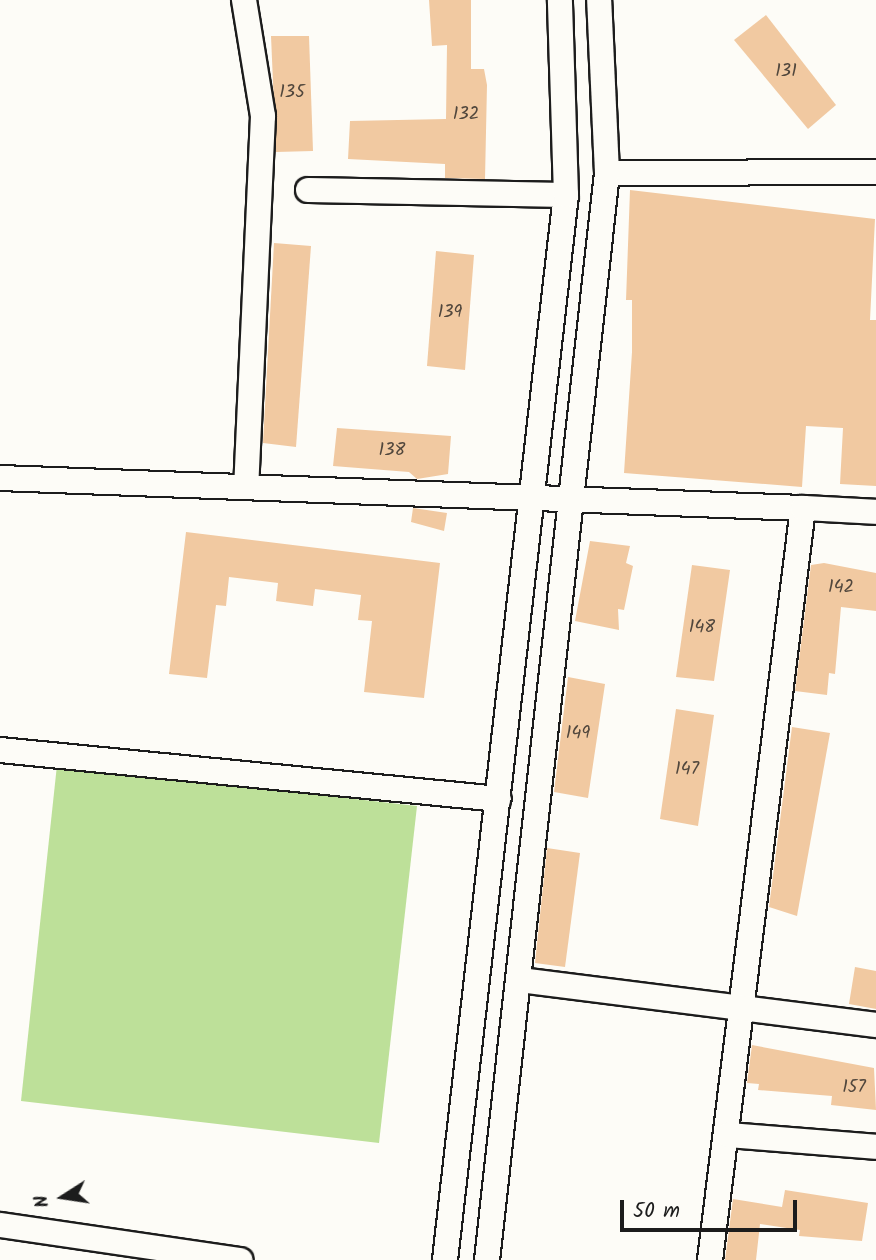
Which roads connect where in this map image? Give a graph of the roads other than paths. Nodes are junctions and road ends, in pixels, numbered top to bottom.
1 (244, 0) edge
2 (560, 0) edge
3 (599, 0) edge
4 (876, 172) edge
5 (607, 173) junction
6 (308, 190) dead end
7 (566, 195) junction
8 (0, 478) edge
9 (246, 487) junction
10 (534, 496) junction
11 (574, 499) junction
12 (803, 508) junction
13 (876, 512) edge
14 (0, 750) edge
15 (499, 799) junction
16 (520, 980) junction
17 (742, 1007) junction
18 (876, 1025) edge
19 (728, 1135) junction
20 (876, 1147) edge
21 (0, 1225) edge
22 (240, 1260) edge
23 (444, 1260) edge
24 (487, 1260) edge
25 (710, 1260) edge

1 - 9 street
2 - 7 street
3 - 5 street
4 - 5 street
5 - 11 street
6 - 7 street
7 - 10 street
8 - 9 street
9 - 10 street
10 - 11 street
10 - 15 street
11 - 12 street
11 - 16 street
12 - 13 street
12 - 17 street
14 - 15 street
15 - 23 street
16 - 17 street
16 - 24 street
17 - 18 street
17 - 19 street
19 - 20 street
19 - 25 street
21 - 22 street

